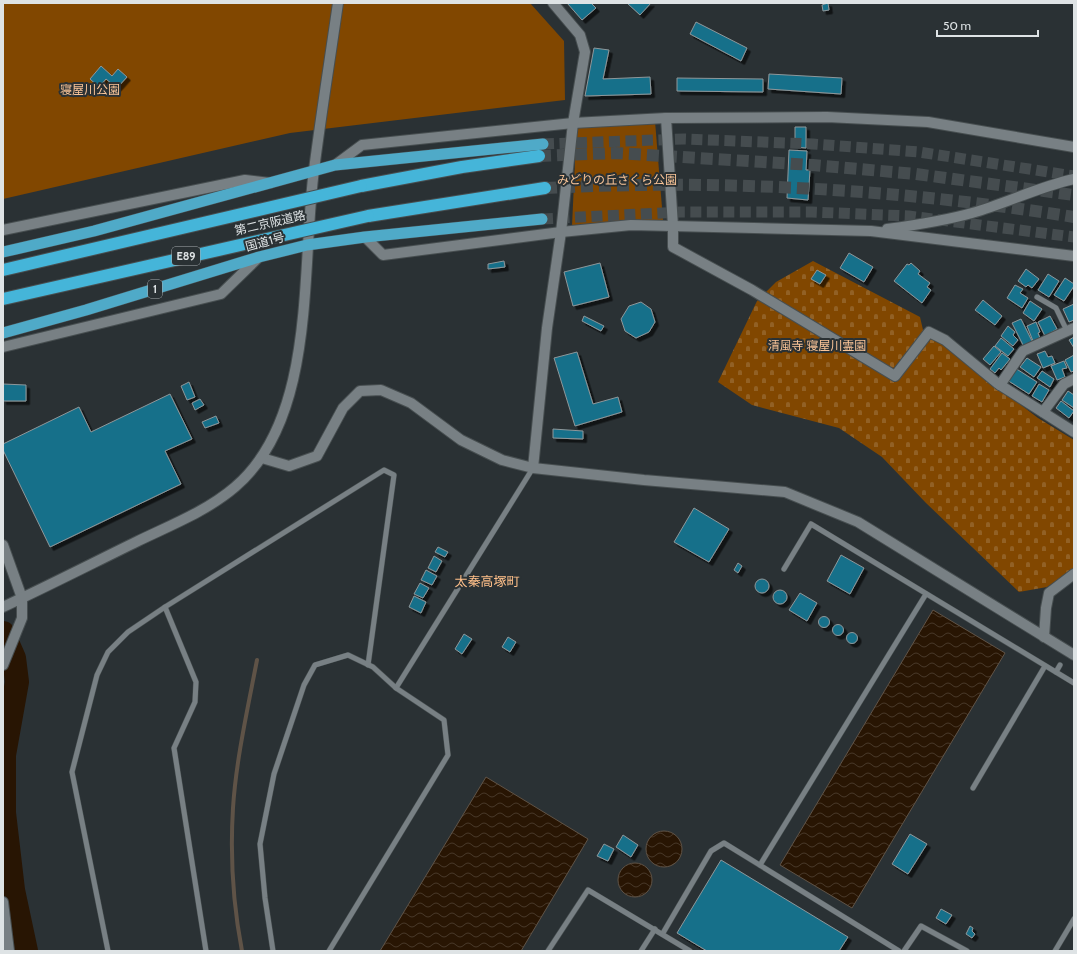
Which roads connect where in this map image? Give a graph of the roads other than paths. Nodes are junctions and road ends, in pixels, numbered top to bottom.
1 (338, 3) edge
2 (553, 3) edge
3 (666, 118) junction
4 (573, 123) junction
5 (543, 144) tunnel mouth
6 (1074, 147) edge
7 (539, 156) tunnel mouth
8 (335, 165) junction
9 (314, 170) junction
10 (1074, 179) edge
11 (271, 183) junction
12 (545, 188) tunnel mouth
13 (542, 219) tunnel mouth
14 (673, 226) junction
15 (3, 230) edge
16 (871, 231) junction
17 (561, 232) junction
18 (365, 237) junction
19 (307, 245) junction
20 (3, 252) edge
21 (1074, 256) edge
22 (259, 257) junction
23 (3, 270) edge
24 (1037, 296) dead end
25 (3, 299) edge
26 (1071, 329) edge
27 (3, 333) edge
28 (3, 347) edge
29 (1074, 379) edge
30 (1000, 385) junction
31 (1043, 412) junction
32 (1074, 432) edge
33 (262, 458) junction
34 (533, 468) junction
35 (3, 545) edge
36 (784, 569) dead end
37 (1074, 574) edge
38 (926, 594) junction
39 (22, 598) junction
40 (3, 607) edge
41 (165, 607) junction
42 (1044, 637) junction
43 (1074, 655) edge
44 (3, 665) edge
45 (368, 665) junction
46 (1060, 665) dead end
47 (1046, 666) junction
48 (1056, 672) junction
49 (1074, 683) edge
50 (396, 688) junction
51 (973, 788) dead end
52 (760, 865) junction
53 (3, 902) edge
54 (1074, 919) edge
55 (655, 929) junction
56 (663, 933) junction
57 (9, 951) edge
58 (108, 951) edge
59 (206, 951) edge
60 (273, 951) edge
61 (329, 951) edge
62 (548, 951) edge
63 (641, 951) edge
64 (690, 951) edge
65 (899, 951) edge
66 (904, 951) edge
67 (967, 951) edge
68 (1055, 951) edge

1 - 9 street
2 - 4 street
3 - 4 street
3 - 6 street
3 - 14 street
4 - 8 street
4 - 17 street
5 - 8 highway
7 - 23 highway, 第二京阪道路 / E89, bridge
8 - 9 highway
9 - 11 highway
9 - 19 street
10 - 16 street
11 - 15 street
11 - 20 highway
12 - 25 highway, 第二京阪道路 / E89, bridge
13 - 18 highway, 国道1号 / 1
14 - 16 street
14 - 17 street
14 - 30 street
16 - 21 street
17 - 18 street
17 - 34 street
18 - 19 highway, 国道1号 / 1
19 - 22 highway, 国道1号 / 1
19 - 33 street
22 - 27 highway, 国道1号 / 1
22 - 28 street
24 - 26 lane
26 - 30 street
29 - 31 street
30 - 31 street
31 - 32 street
33 - 34 street
33 - 39 street
34 - 42 street
34 - 50 lane
35 - 39 street
36 - 38 lane
37 - 42 street
38 - 47 lane
38 - 52 lane
39 - 40 street
39 - 44 street
41 - 45 lane
41 - 58 lane
41 - 59 lane
42 - 43 street
45 - 50 lane
45 - 60 lane
46 - 48 lane
47 - 48 lane
47 - 51 lane
48 - 49 lane
50 - 61 lane
52 - 56 lane
52 - 65 lane
53 - 57 street
54 - 68 lane
55 - 56 lane
55 - 62 lane
55 - 63 lane
56 - 64 lane
66 - 67 lane

